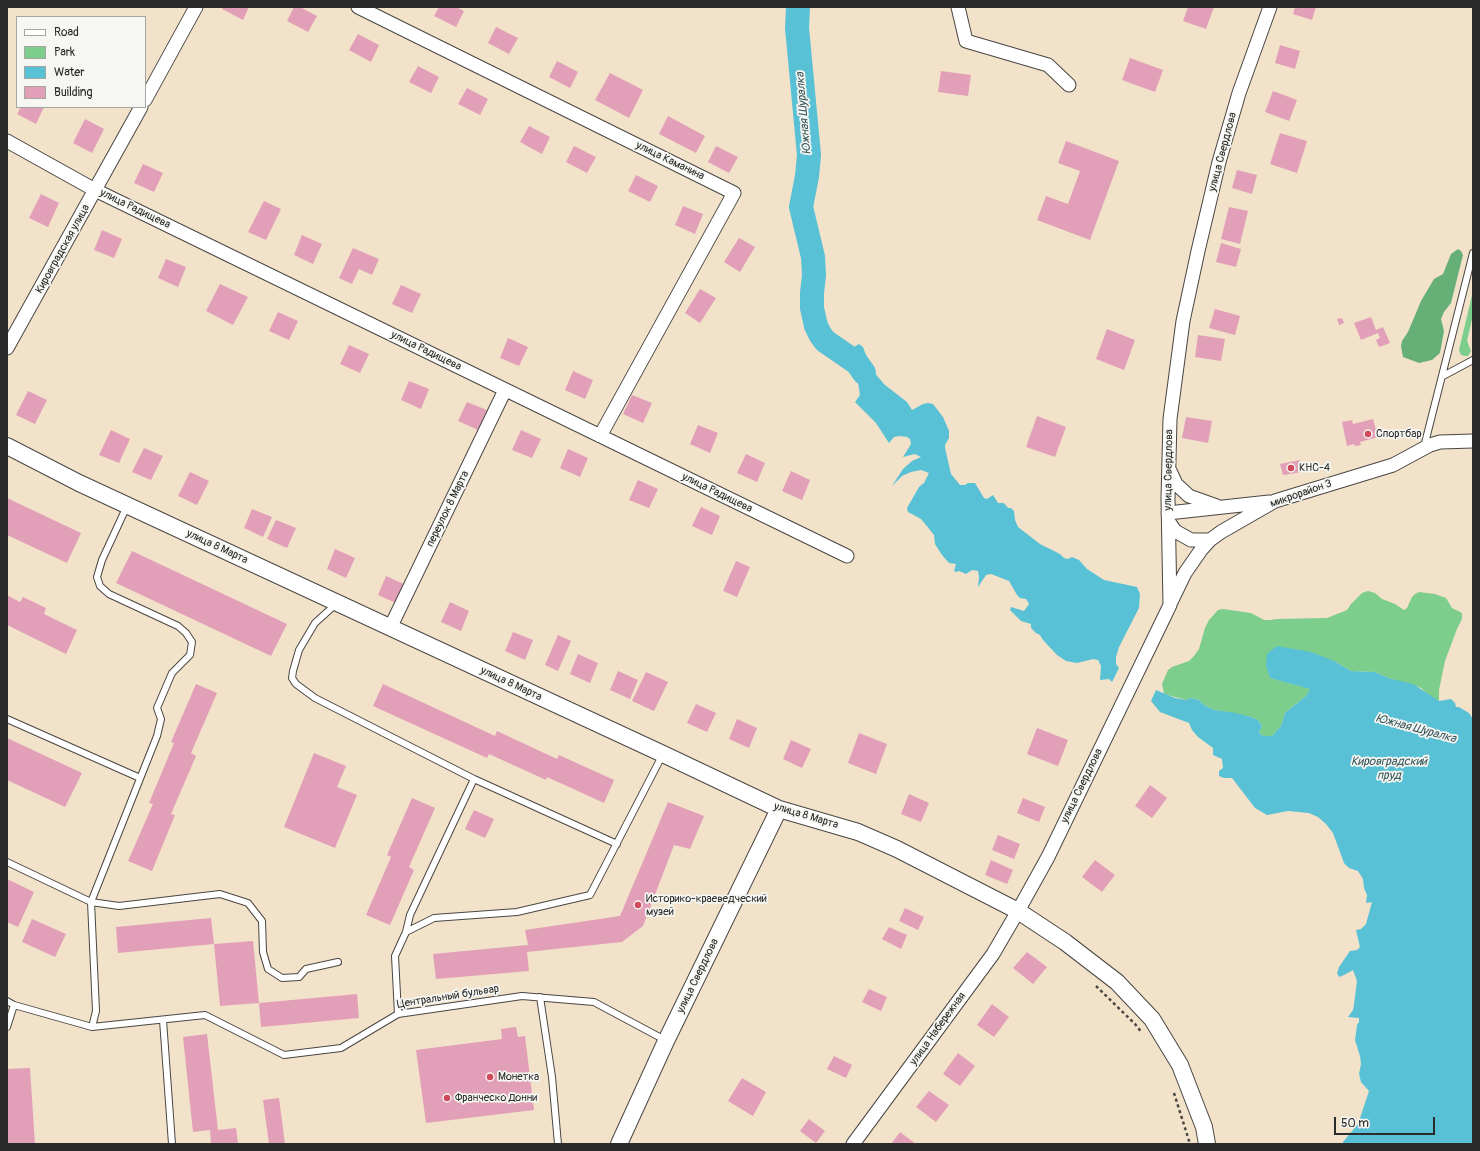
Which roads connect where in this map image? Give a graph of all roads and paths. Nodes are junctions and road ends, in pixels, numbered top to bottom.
1 (196, 7) edge
2 (358, 7) edge
3 (958, 7) edge
4 (1270, 7) edge
5 (1069, 85) dead end
6 (146, 98) edge
7 (140, 108) edge
8 (7, 140) edge
9 (95, 190) junction
10 (1473, 253) edge
11 (7, 348) edge
12 (1473, 360) edge
13 (1443, 376) junction
14 (505, 390) junction
15 (600, 436) junction
16 (1473, 441) edge
17 (7, 446) edge
18 (1424, 448) junction
19 (1169, 467) junction
20 (1275, 501) junction
21 (127, 506) junction
22 (1221, 508) junction
23 (1169, 517) junction
24 (1210, 540) junction
25 (847, 556) dead end
26 (337, 603) junction
27 (1170, 605) junction
28 (390, 628) junction
29 (7, 719) edge
30 (663, 754) junction
31 (140, 778) junction
32 (474, 779) junction
33 (779, 809) junction
34 (617, 844) junction
35 (7, 862) edge
36 (91, 902) junction
37 (1018, 911) junction
38 (406, 932) junction
39 (338, 962) dead end
40 (1091, 981) dead end
41 (540, 997) junction
42 (7, 1001) edge
43 (14, 1005) junction
44 (398, 1014) junction
45 (163, 1020) junction
46 (7, 1027) edge
47 (92, 1028) junction
48 (1144, 1036) dead end
49 (666, 1041) junction
50 (1172, 1088) dead end
51 (172, 1144) edge
52 (558, 1144) edge
53 (619, 1144) edge
54 (853, 1144) edge
55 (1190, 1144) edge
56 (1207, 1144) edge

1 - 6 street
2 - 15 street, улица Каманина
3 - 5 street
4 - 19 street, улица Свердлова
7 - 9 street, Кировградская улица
8 - 9 street, улица Радищева
9 - 11 street, Кировградская улица
9 - 14 street, улица Радищева
10 - 13 lane
12 - 13 lane
13 - 18 lane
14 - 15 street, улица Радищева
14 - 28 street, переулок 8 Марта
15 - 25 street, улица Радищева
16 - 18 street, микрорайон 3
17 - 21 street, улица 8 Марта
18 - 20 street, микрорайон 3
19 - 22 street
19 - 23 street, улица Свердлова
20 - 22 street
20 - 24 street, микрорайон 3
21 - 26 street, улица 8 Марта
21 - 31 lane
22 - 23 street
23 - 24 street
23 - 27 street, улица Свердлова
24 - 27 street, микрорайон 3
26 - 28 street, улица 8 Марта
26 - 32 lane
27 - 37 street, улица Свердлова
28 - 30 street, улица 8 Марта
29 - 31 lane
30 - 33 street, улица 8 Марта
30 - 34 lane
31 - 36 lane
32 - 34 lane
32 - 38 lane
33 - 37 street, улица 8 Марта
33 - 49 street, улица Свердлова
34 - 38 lane
35 - 36 lane
36 - 39 lane
36 - 47 lane
37 - 54 street, улица Набережная
37 - 56 street, улица 8 Марта
38 - 44 lane
40 - 48 path
41 - 44 lane, Центральный бульвар
41 - 49 lane, Центральный бульвар
41 - 52 lane
42 - 43 lane, Центральный бульвар
43 - 46 lane
43 - 47 lane, Центральный бульвар
44 - 45 lane, Центральный бульвар
45 - 47 lane, Центральный бульвар
45 - 51 lane
49 - 53 street, улица Свердлова
50 - 55 path

